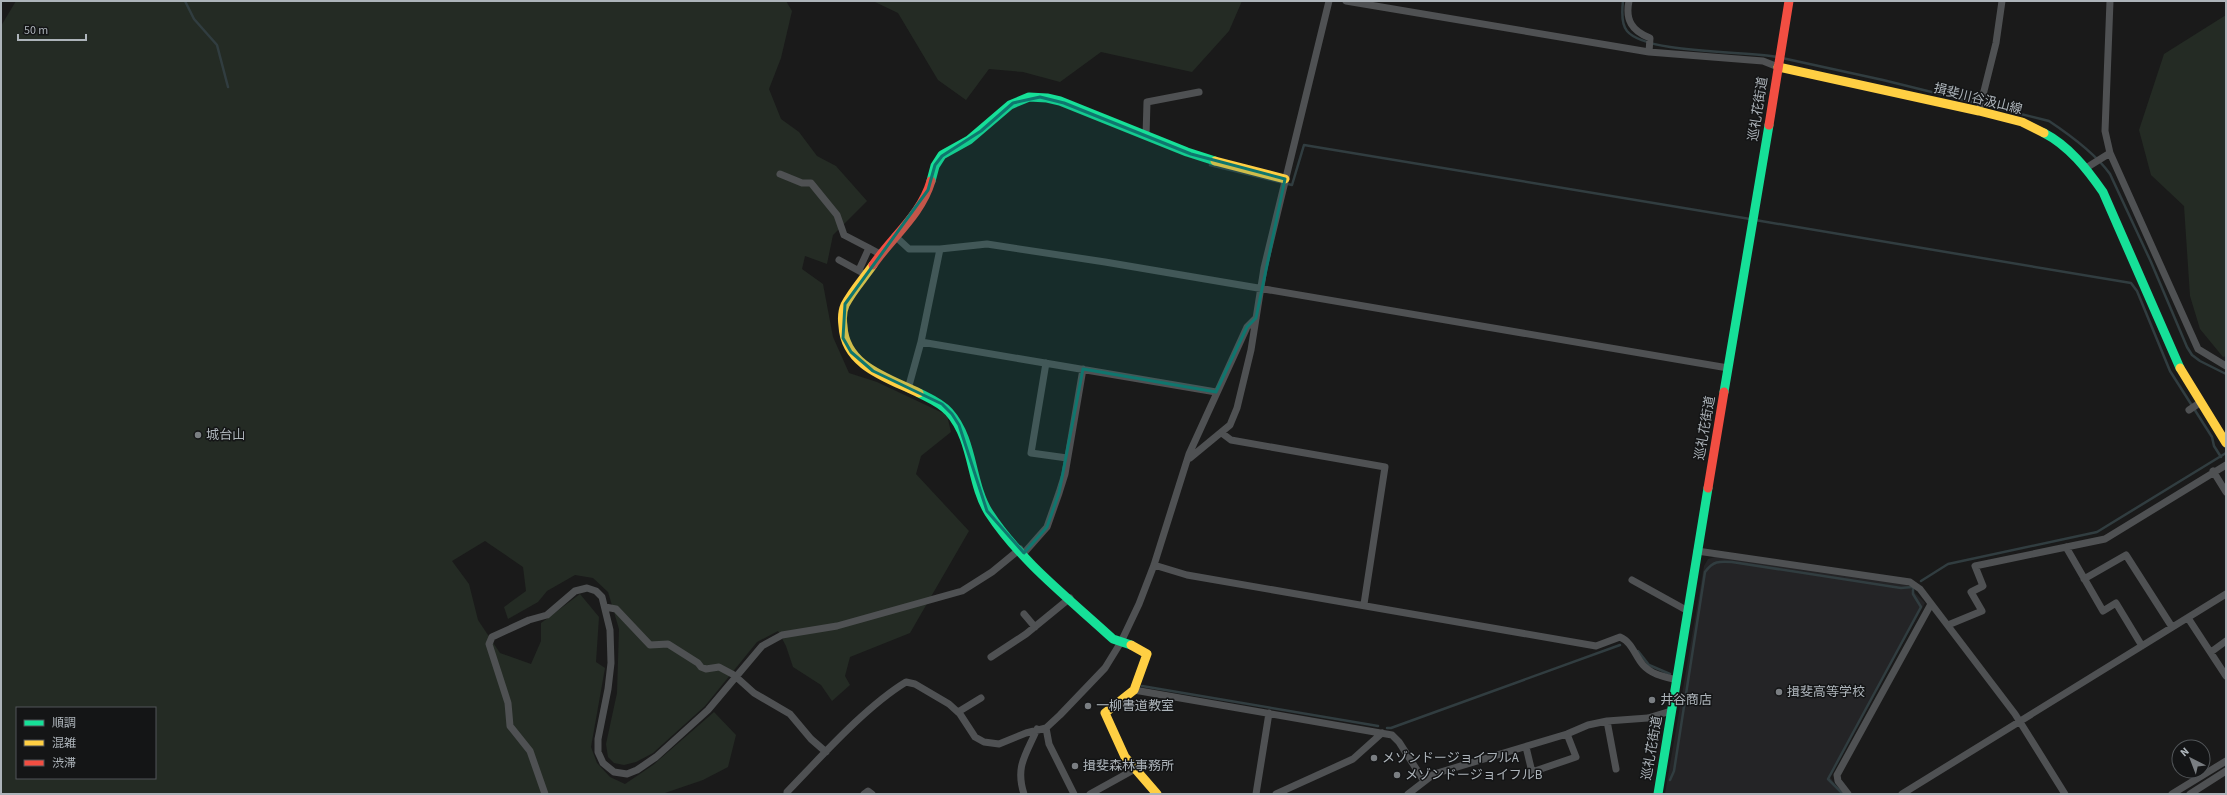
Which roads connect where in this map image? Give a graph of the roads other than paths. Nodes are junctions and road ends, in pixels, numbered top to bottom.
1 (1329, 1) edge
2 (1346, 1) edge
3 (1629, 1) edge
4 (1789, 1) edge
5 (2002, 1) edge
6 (2110, 1) edge
7 (1649, 52) junction
8 (1778, 67) junction
9 (1199, 92) dead end
10 (1979, 111) junction
11 (1146, 136) junction
12 (2110, 153) junction
13 (2086, 168) junction
14 (780, 174) dead end
15 (1285, 178) junction
16 (895, 236) junction
17 (869, 248) junction
18 (940, 249) junction
19 (880, 254) junction
20 (839, 260) dead end
21 (862, 273) junction
22 (1260, 288) junction
23 (1256, 318) junction
24 (921, 342) junction
25 (1046, 363) junction
26 (2226, 366) edge
27 (1728, 368) junction
28 (1083, 369) junction
29 (908, 389) junction
30 (1216, 392) junction
31 (2201, 402) junction
32 (2189, 410) dead end
33 (1223, 434) dead end
34 (2226, 443) edge
35 (1067, 458) junction
36 (1190, 458) junction
37 (2226, 465) edge
38 (2213, 471) junction
39 (2226, 492) edge
40 (2066, 547) junction
41 (1022, 551) junction
42 (1697, 551) junction
43 (1154, 565) junction
44 (2084, 579) junction
45 (1632, 580) dead end
46 (2226, 594) edge
47 (1070, 598) junction
48 (1364, 604) junction
49 (1931, 604) junction
50 (605, 607) junction
51 (1688, 611) junction
52 (1024, 614) dead end
53 (2188, 618) junction
54 (1948, 626) junction
55 (1035, 627) junction
56 (2172, 627) junction
57 (2226, 641) edge
58 (1121, 642) junction
59 (2142, 646) junction
60 (2210, 652) junction
61 (991, 657) dead end
62 (2226, 676) edge
63 (736, 678) junction
64 (1677, 680) junction
65 (1134, 690) junction
66 (981, 698) dead end
67 (1672, 711) junction
68 (958, 712) junction
69 (1268, 713) junction
70 (1607, 721) junction
71 (2019, 722) junction
72 (1046, 728) junction
73 (1036, 730) junction
74 (1382, 732) junction
75 (1567, 734) junction
76 (1526, 747) junction
77 (826, 752) junction
78 (2226, 761) edge
79 (1136, 768) junction
80 (1616, 769) dead end
81 (2226, 771) edge
82 (1424, 781) junction
83 (545, 794) edge
84 (787, 794) edge
85 (864, 794) edge
86 (872, 794) edge
87 (1024, 794) edge
88 (1074, 794) edge
89 (1090, 794) edge
90 (1157, 794) edge
91 (1256, 794) edge
92 (1276, 794) edge
93 (1408, 794) edge
94 (1658, 794) edge
95 (1848, 794) edge
96 (1902, 794) edge
97 (2065, 794) edge
98 (2172, 794) edge
99 (2190, 794) edge

1 - 15 street
2 - 7 street
3 - 7 street
4 - 8 street
5 - 10 street
6 - 12 street
7 - 8 street
8 - 10 street, 揖斐川谷汲山線
8 - 27 street, 巡礼花街道
9 - 11 street
10 - 13 street, 揖斐川谷汲山線
11 - 15 street
11 - 16 street
12 - 13 street
12 - 26 street
13 - 31 street, 揖斐川谷汲山線
14 - 17 street
15 - 22 street
16 - 18 street
16 - 19 street
17 - 19 street
17 - 21 street
18 - 22 street
18 - 24 street
19 - 21 street
20 - 21 street
21 - 29 street
22 - 23 street
22 - 27 street
23 - 30 street
23 - 36 street
24 - 25 street
24 - 29 street
25 - 28 street
25 - 35 street
27 - 42 street, 巡礼花街道
28 - 30 street
28 - 35 street
29 - 41 street
30 - 36 street
31 - 32 street
31 - 34 street, 揖斐川谷汲山線
33 - 48 street
35 - 41 street
36 - 43 street
37 - 38 street
38 - 39 street
38 - 40 street
40 - 44 street
40 - 54 street
41 - 47 street
41 - 63 street
42 - 49 street
42 - 51 street, 巡礼花街道
43 - 48 street
43 - 58 street
44 - 56 street
44 - 59 street
45 - 51 street
46 - 53 street
47 - 55 street
47 - 58 street
48 - 64 street
49 - 54 street
49 - 95 street
50 - 63 street
50 - 63 street
50 - 83 street
51 - 64 street, 巡礼花街道
52 - 55 street
53 - 56 street
53 - 60 street
54 - 71 street
55 - 61 street
56 - 59 street
57 - 60 street
58 - 65 street
58 - 72 street
59 - 71 street
60 - 62 street
63 - 77 street
64 - 67 street, 巡礼花街道
65 - 69 street
65 - 79 street
66 - 68 street
67 - 70 street
67 - 94 street, 巡礼花街道
68 - 73 street
68 - 77 street
69 - 74 street
69 - 91 street
70 - 75 street
70 - 80 street
71 - 96 street
71 - 97 street
72 - 73 street
72 - 88 street
73 - 87 street
74 - 82 street
74 - 92 street
75 - 76 street
75 - 76 street
76 - 82 street
77 - 84 street
78 - 98 street
79 - 89 street
79 - 90 street
81 - 99 street
82 - 93 street
85 - 86 street

